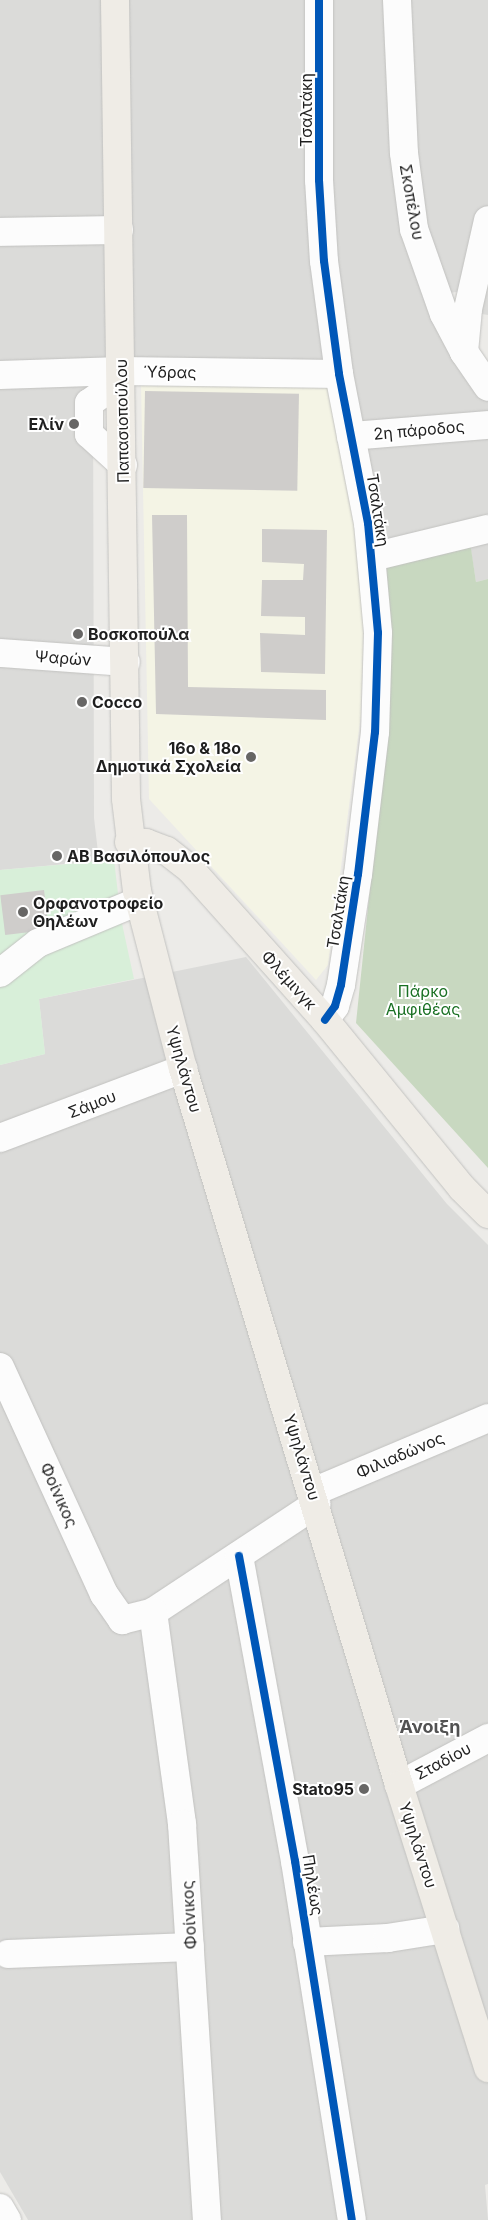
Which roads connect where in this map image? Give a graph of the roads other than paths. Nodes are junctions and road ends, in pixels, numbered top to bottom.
1 (115, 0) edge
2 (319, 0) edge
3 (397, 0) edge
4 (488, 220) edge
5 (119, 230) junction
6 (0, 232) edge
7 (464, 352) junction
8 (121, 371) junction
9 (339, 374) junction
10 (0, 375) edge
11 (488, 387) edge
12 (99, 396) dead end
13 (488, 425) edge
14 (351, 436) junction
15 (123, 465) junction
16 (488, 529) edge
17 (372, 557) junction
18 (0, 654) edge
19 (126, 662) junction
20 (129, 842) junction
21 (139, 901) junction
22 (0, 973) edge
23 (325, 1020) junction
24 (183, 1069) junction
25 (0, 1138) edge
26 (488, 1214) edge
27 (0, 1368) edge
28 (488, 1418) edge
29 (314, 1498) junction
30 (239, 1556) junction
31 (153, 1612) junction
32 (122, 1620) joint
33 (488, 1738) edge
34 (399, 1785) junction
35 (445, 1929) junction
36 (307, 1942) junction
37 (190, 1948) junction
38 (8, 1954) dead end
39 (488, 2068) edge
40 (0, 2208) edge
41 (7, 2220) edge
42 (207, 2220) edge
43 (352, 2220) edge

1 - 5 main road, Παπασιοπούλου
2 - 9 street, Τσαλτάκη
3 - 7 street, Σκοπέλου
4 - 7 street
5 - 6 street
5 - 8 main road, Παπασιοπούλου
7 - 11 street, Σκοπέλου
8 - 9 street, Ύδρας
8 - 10 street, Ύδρας
8 - 15 main road, Παπασιοπούλου
9 - 14 street, Τσαλτάκη
12 - 15 street
13 - 14 street, 2η πάροδος
14 - 17 street, Τσαλτάκη
15 - 19 main road, Παπασιοπούλου
16 - 17 street
17 - 23 street, Τσαλτάκη
18 - 19 street, Ψαρών
19 - 20 main road, Παπασιοπούλου
20 - 21 main road, Υψηλάντου
20 - 23 main road, Φλέμινγκ
21 - 22 street
21 - 24 main road, Υψηλάντου
23 - 26 main road, Φλέμινγκ
24 - 25 street, Σάμου
24 - 29 main road, Υψηλάντου
27 - 32 street, Φοίνικος
28 - 29 street, Φιλιαδώνος
29 - 30 street, Φιλιαδώνος
29 - 34 main road, Υψηλάντου
30 - 31 street, Φιλιαδώνος
30 - 36 street, Πηλέως
31 - 32 street, Φιλιαδώνος
31 - 37 street, Φοίνικος
33 - 34 street, Σταδίου
34 - 35 main road, Υψηλάντου
35 - 36 street
35 - 39 main road, Υψηλάντου
36 - 43 street, Πηλέως
37 - 38 street
37 - 42 street, Φοίνικος
40 - 41 street

